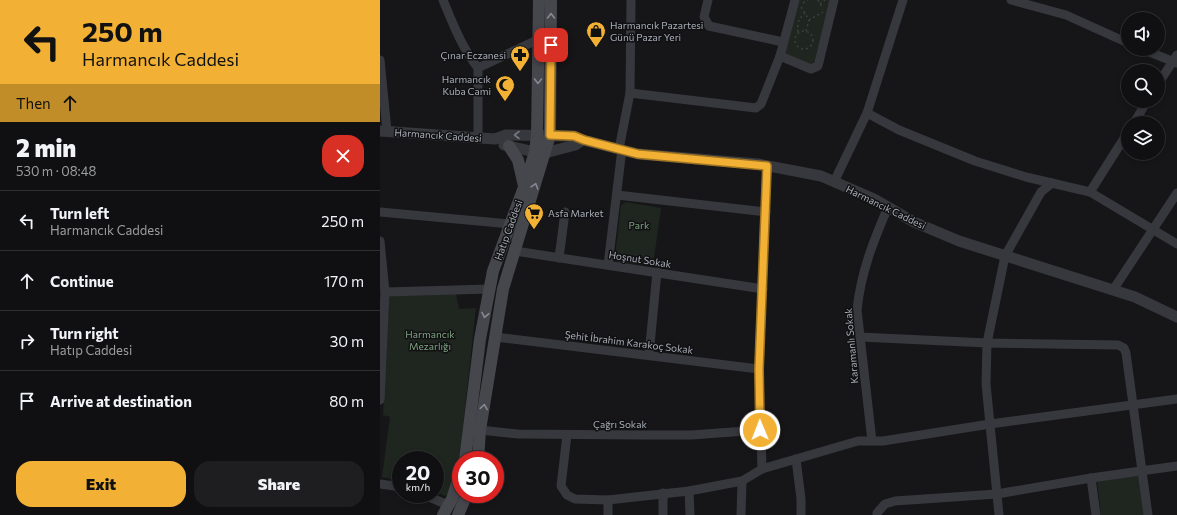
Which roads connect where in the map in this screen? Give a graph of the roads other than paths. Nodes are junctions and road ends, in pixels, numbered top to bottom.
1 (443, 0) edge
2 (539, 0) edge
3 (551, 0) edge
4 (631, 0) edge
5 (708, 0) edge
6 (795, 0) edge
7 (834, 0) edge
8 (903, 0) edge
9 (1011, 0) edge
10 (538, 39) junction
11 (1121, 40) edge
12 (783, 42) junction
13 (780, 56) junction
14 (1164, 56) edge
15 (380, 60) edge
16 (1176, 60) edge
17 (478, 68) junction
18 (1165, 75) edge
19 (630, 93) junction
20 (867, 113) junction
21 (383, 131) edge
22 (537, 135) junction
23 (550, 135) junction
24 (478, 138) junction
25 (495, 139) junction
26 (584, 140) junction
27 (1121, 143) edge
28 (510, 146) junction
29 (621, 149) junction
30 (540, 152) junction
31 (767, 166) junction
32 (834, 182) junction
33 (1052, 183) junction
34 (524, 187) junction
35 (1090, 192) junction
36 (1177, 193) edge
37 (617, 195) junction
38 (888, 207) junction
39 (380, 212) edge
40 (564, 212) dead end
41 (766, 212) junction
42 (511, 224) junction
43 (1153, 229) junction
44 (380, 241) edge
45 (1177, 244) edge
46 (515, 251) junction
47 (1005, 256) junction
48 (559, 258) junction
49 (608, 265) junction
50 (657, 272) junction
51 (490, 289) junction
52 (763, 289) junction
53 (1112, 290) junction
54 (385, 292) junction
55 (1177, 317) edge
56 (495, 337) junction
57 (860, 337) junction
58 (987, 343) junction
59 (649, 356) junction
60 (759, 369) junction
61 (1177, 399) edge
62 (380, 400) edge
63 (1133, 405) junction
64 (990, 424) junction
65 (480, 430) junction
66 (760, 430) junction
67 (567, 435) junction
68 (872, 441) junction
69 (465, 451) edge
70 (479, 451) edge
71 (796, 459) junction
72 (1177, 466) edge
73 (762, 469) junction
74 (1142, 471) junction
75 (1091, 478) junction
76 (742, 481) junction
77 (380, 484) edge
78 (392, 486) edge
79 (689, 490) junction
80 (663, 493) junction
81 (452, 494) edge
82 (997, 494) junction
83 (608, 500) junction
84 (436, 503) edge
85 (463, 503) edge
86 (446, 510) edge
87 (458, 515) edge
88 (608, 515) edge
89 (664, 515) edge
90 (690, 515) edge
91 (741, 515) edge
92 (801, 515) edge
93 (877, 515) edge
94 (999, 515) edge
95 (1096, 515) edge
96 (1148, 515) edge

1 - 17 street
2 - 10 main road, Hatıp Caddesi
23 -> 3 main road, Hatıp Caddesi
4 - 19 street
5 - 12 street
6 - 12 street
7 - 13 street
8 - 20 street
9 - 11 street
10 - 17 street
10 -> 22 main road, Hatıp Caddesi
12 - 13 street
13 - 19 street
14 - 16 street
15 - 21 street
16 - 18 street
17 - 24 street
19 - 29 street
20 - 32 street
20 - 33 street
21 - 24 street, Harmancık Caddesi
22 - 23 street, Harmancık Caddesi
22 -> 25 street, Harmancık Caddesi
22 - 30 main road, Hatıp Caddesi
23 - 26 street, Harmancık Caddesi
23 - 30 main road, Hatıp Caddesi
24 - 25 street, Harmancık Caddesi
25 - 28 street
26 - 29 street, Harmancık Caddesi
26 - 30 street
27 - 35 street
28 - 30 street
28 - 34 main road
29 - 31 street, Harmancık Caddesi
29 - 37 street
30 - 34 main road, Hatıp Caddesi
46 -> 30 main road, Hatıp Caddesi
31 - 32 street, Harmancık Caddesi
31 - 41 street
32 - 38 street, Harmancık Caddesi
33 - 35 street
33 - 47 street
34 - 42 main road, Hatıp Caddesi
35 - 43 street
36 - 43 street
37 - 41 street
37 - 49 street
38 - 47 street, Harmancık Caddesi
38 - 57 street, Karamanlı Sokak
39 - 42 street
40 - 48 street
41 - 52 street
42 - 51 main road, Hatıp Caddesi
43 - 45 street
43 - 53 street
44 - 54 street
46 - 48 street, Hoşnut Sokak
46 - 56 main road, Hatıp Caddesi
47 - 53 street, Harmancık Caddesi
47 - 58 street
48 - 49 street, Hoşnut Sokak
49 - 50 street, Hoşnut Sokak
50 - 52 street, Hoşnut Sokak
50 - 59 street
51 - 54 street
51 -> 69 main road, Hatıp Caddesi
52 - 60 street
53 - 55 street, Harmancık Caddesi
54 - 62 street
56 - 59 street, Şehit İbrahim Karakoç Sokak
65 -> 56 main road, Hatıp Caddesi
57 - 58 street
57 - 68 street, Karamanlı Sokak
58 - 63 street
58 - 64 street
59 - 60 street, Şehit İbrahim Karakoç Sokak
60 - 66 street
61 - 63 street
63 - 64 street
63 - 74 street
64 - 68 street
64 - 82 street
65 - 67 street, Çağrı Sokak
65 - 70 main road, Hatıp Caddesi
66 - 67 street, Çağrı Sokak
66 - 73 street
67 - 83 street
68 - 71 street
71 - 73 street
71 - 92 street
72 - 74 street
73 - 76 street
74 - 75 street
74 - 96 street
75 - 82 street
75 - 95 street
76 - 79 street
76 - 91 street
77 - 78 street
79 - 80 street
79 - 90 street
80 - 83 street
80 - 89 street
81 - 86 main road
82 - 93 street
82 - 94 street
83 - 88 street
84 - 86 street
85 - 87 main road

